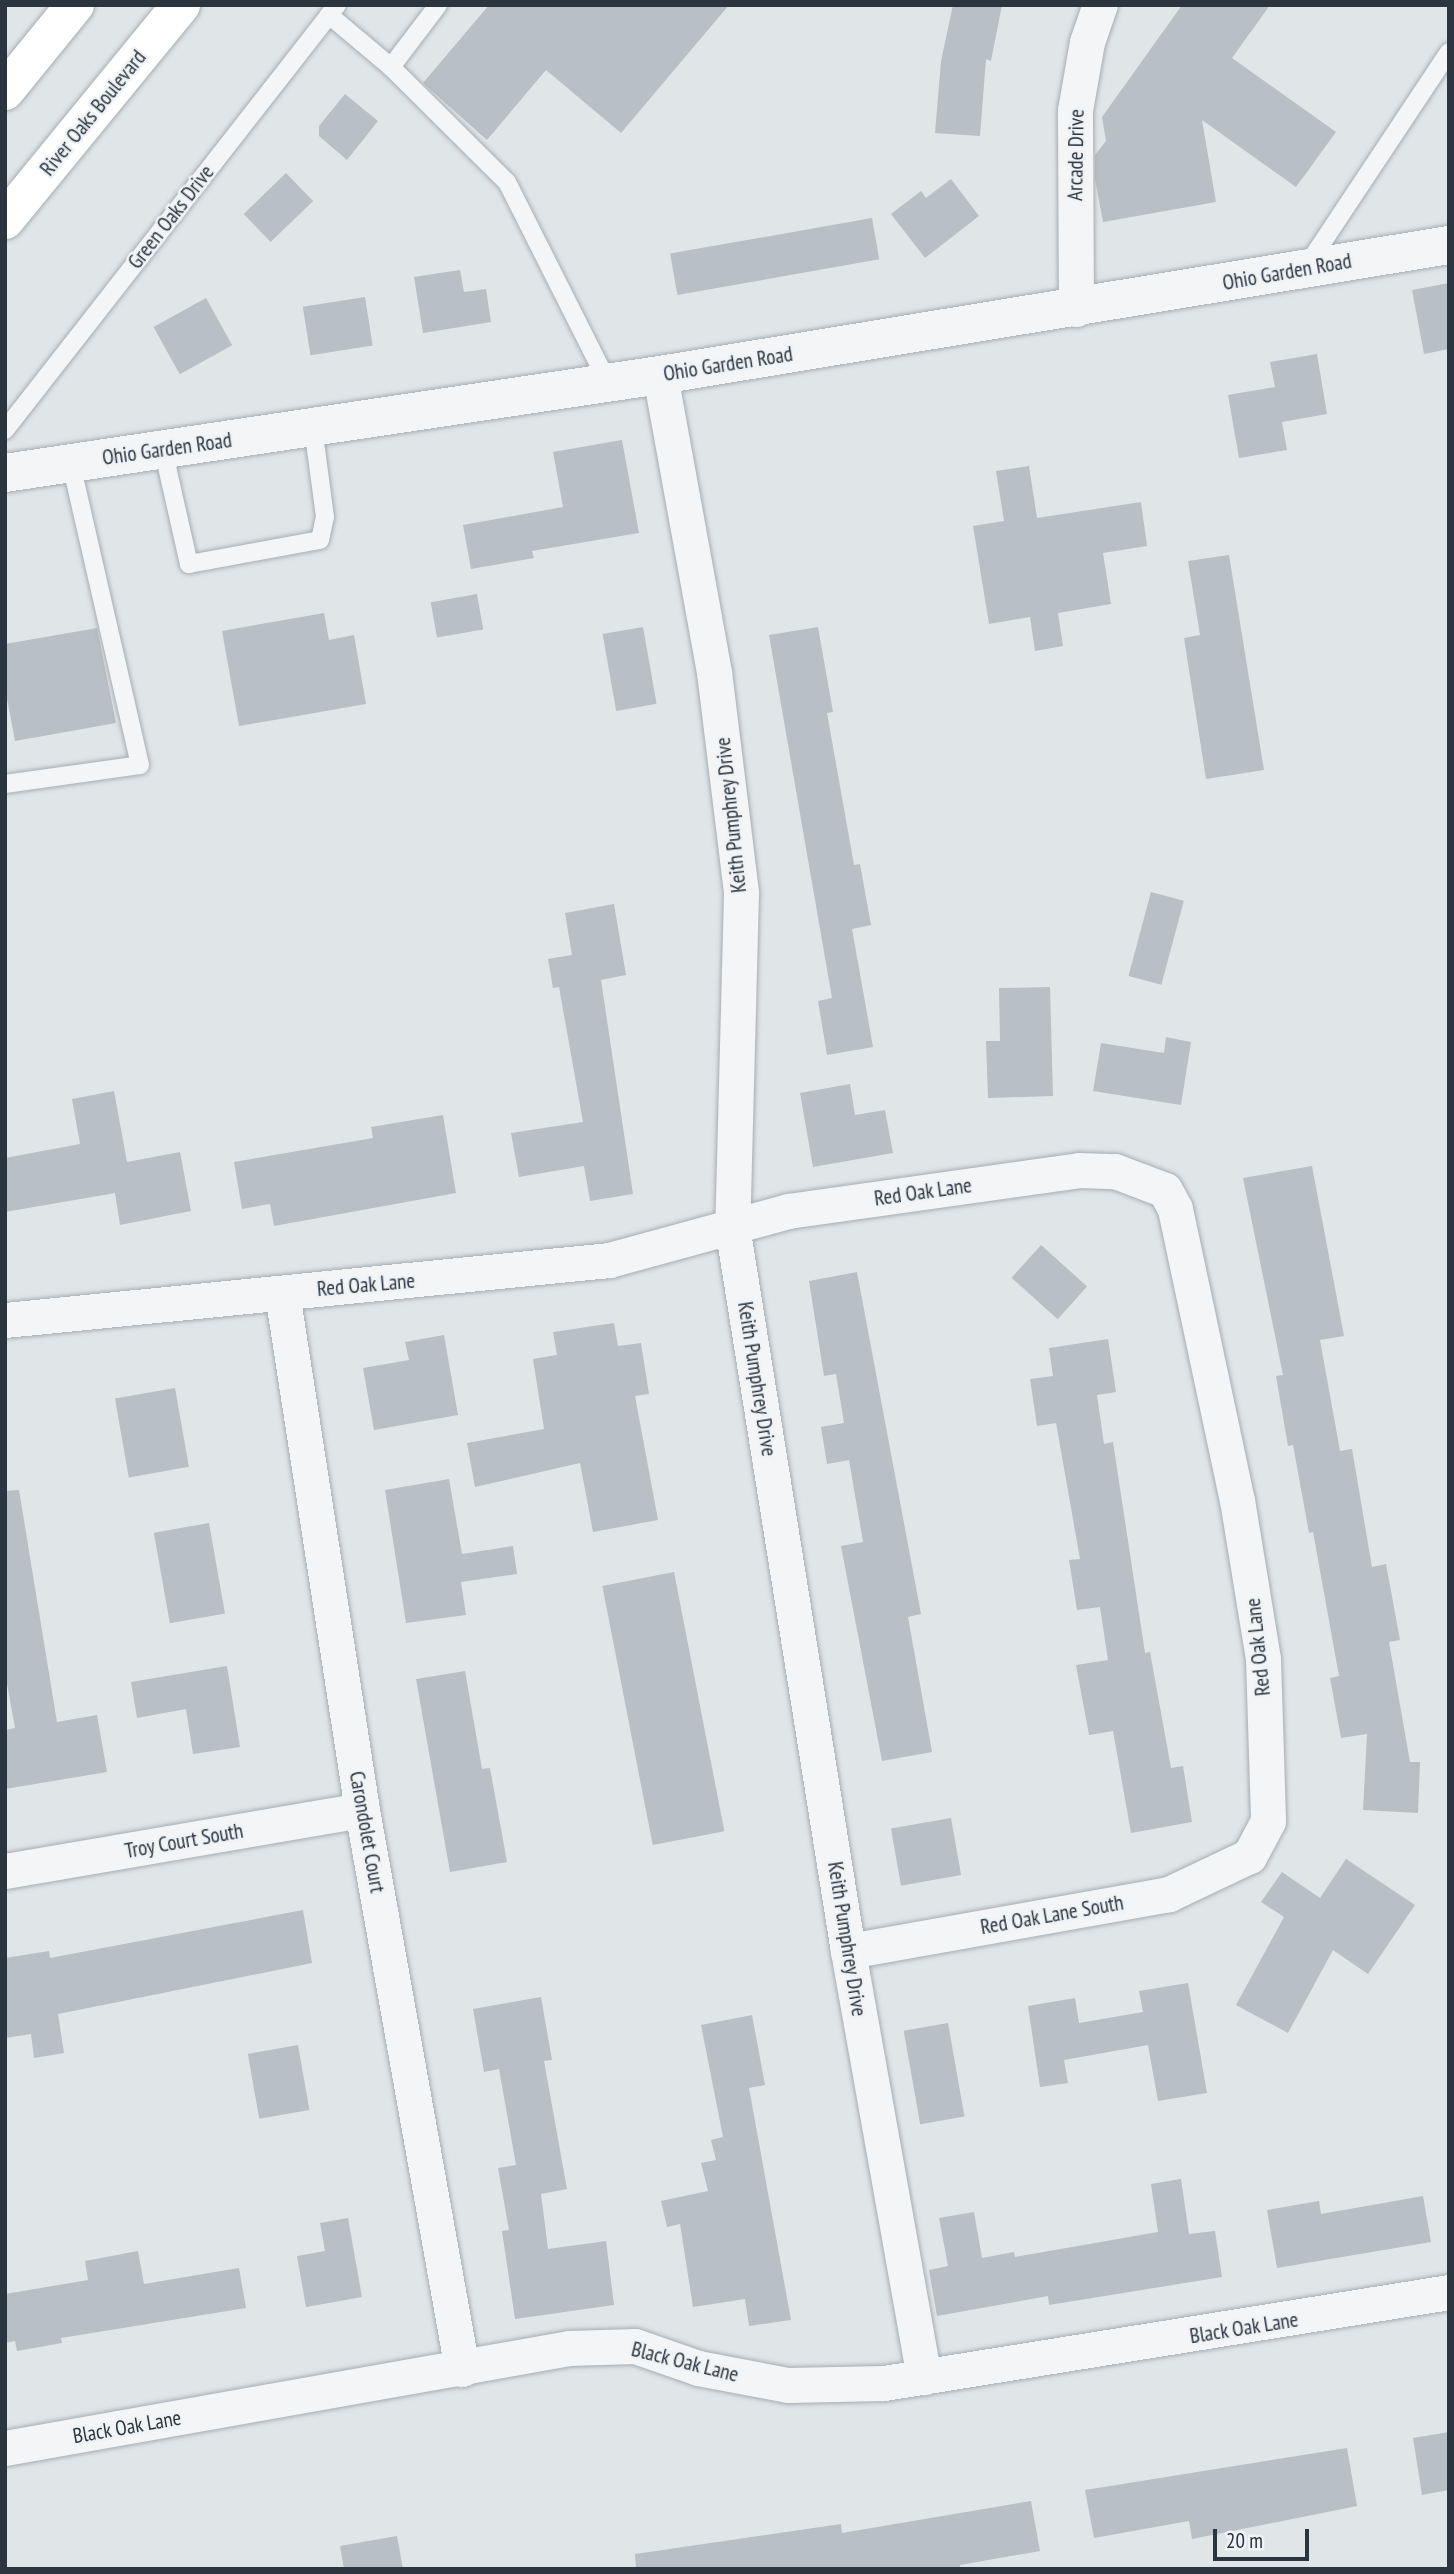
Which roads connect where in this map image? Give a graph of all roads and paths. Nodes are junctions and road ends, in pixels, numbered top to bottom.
1 (75, 5) edge
2 (181, 5) edge
3 (438, 5) edge
4 (1100, 5) edge
5 (333, 10) edge
6 (1449, 52) edge
7 (391, 67) junction
8 (5, 91) edge
9 (5, 220) edge
10 (1449, 245) edge
11 (1304, 270) junction
12 (1076, 309) junction
13 (660, 375) junction
14 (608, 383) junction
15 (313, 427) junction
16 (5, 430) edge
17 (163, 450) junction
18 (71, 463) junction
19 (5, 473) edge
20 (5, 784) edge
21 (732, 1226) junction
22 (282, 1293) junction
23 (5, 1320) edge
24 (362, 1810) junction
25 (1249, 1856) joint
26 (5, 1871) edge
27 (848, 1951) junction
28 (1449, 2292) edge
29 (462, 2369) junction
30 (923, 2377) junction
31 (5, 2448) edge

1 - 8 main road
2 - 9 main road, River Oaks Boulevard
3 - 7 lane
4 - 12 street, Arcade Drive
5 - 7 lane
5 - 16 lane, Green Oaks Drive
6 - 11 lane
7 - 14 lane
10 - 11 street, Ohio Garden Road
11 - 12 street, Ohio Garden Road
12 - 13 street, Ohio Garden Road
13 - 14 street, Ohio Garden Road
13 - 21 street, Keith Pumphrey Drive
14 - 15 street, Ohio Garden Road
15 - 17 street, Ohio Garden Road
15 - 17 lane
17 - 18 street, Ohio Garden Road
18 - 19 street, Ohio Garden Road
18 - 20 lane
21 - 22 street, Red Oak Lane
21 - 25 street, Red Oak Lane
21 - 27 street, Keith Pumphrey Drive
22 - 23 street, Red Oak Lane
22 - 24 street, Carondolet Court
24 - 26 street, Troy Court South
24 - 29 street, Carondolet Court
25 - 27 street, Red Oak Lane South
27 - 30 street, Keith Pumphrey Drive
28 - 30 street, Black Oak Lane
29 - 30 street, Black Oak Lane
29 - 31 street, Black Oak Lane

